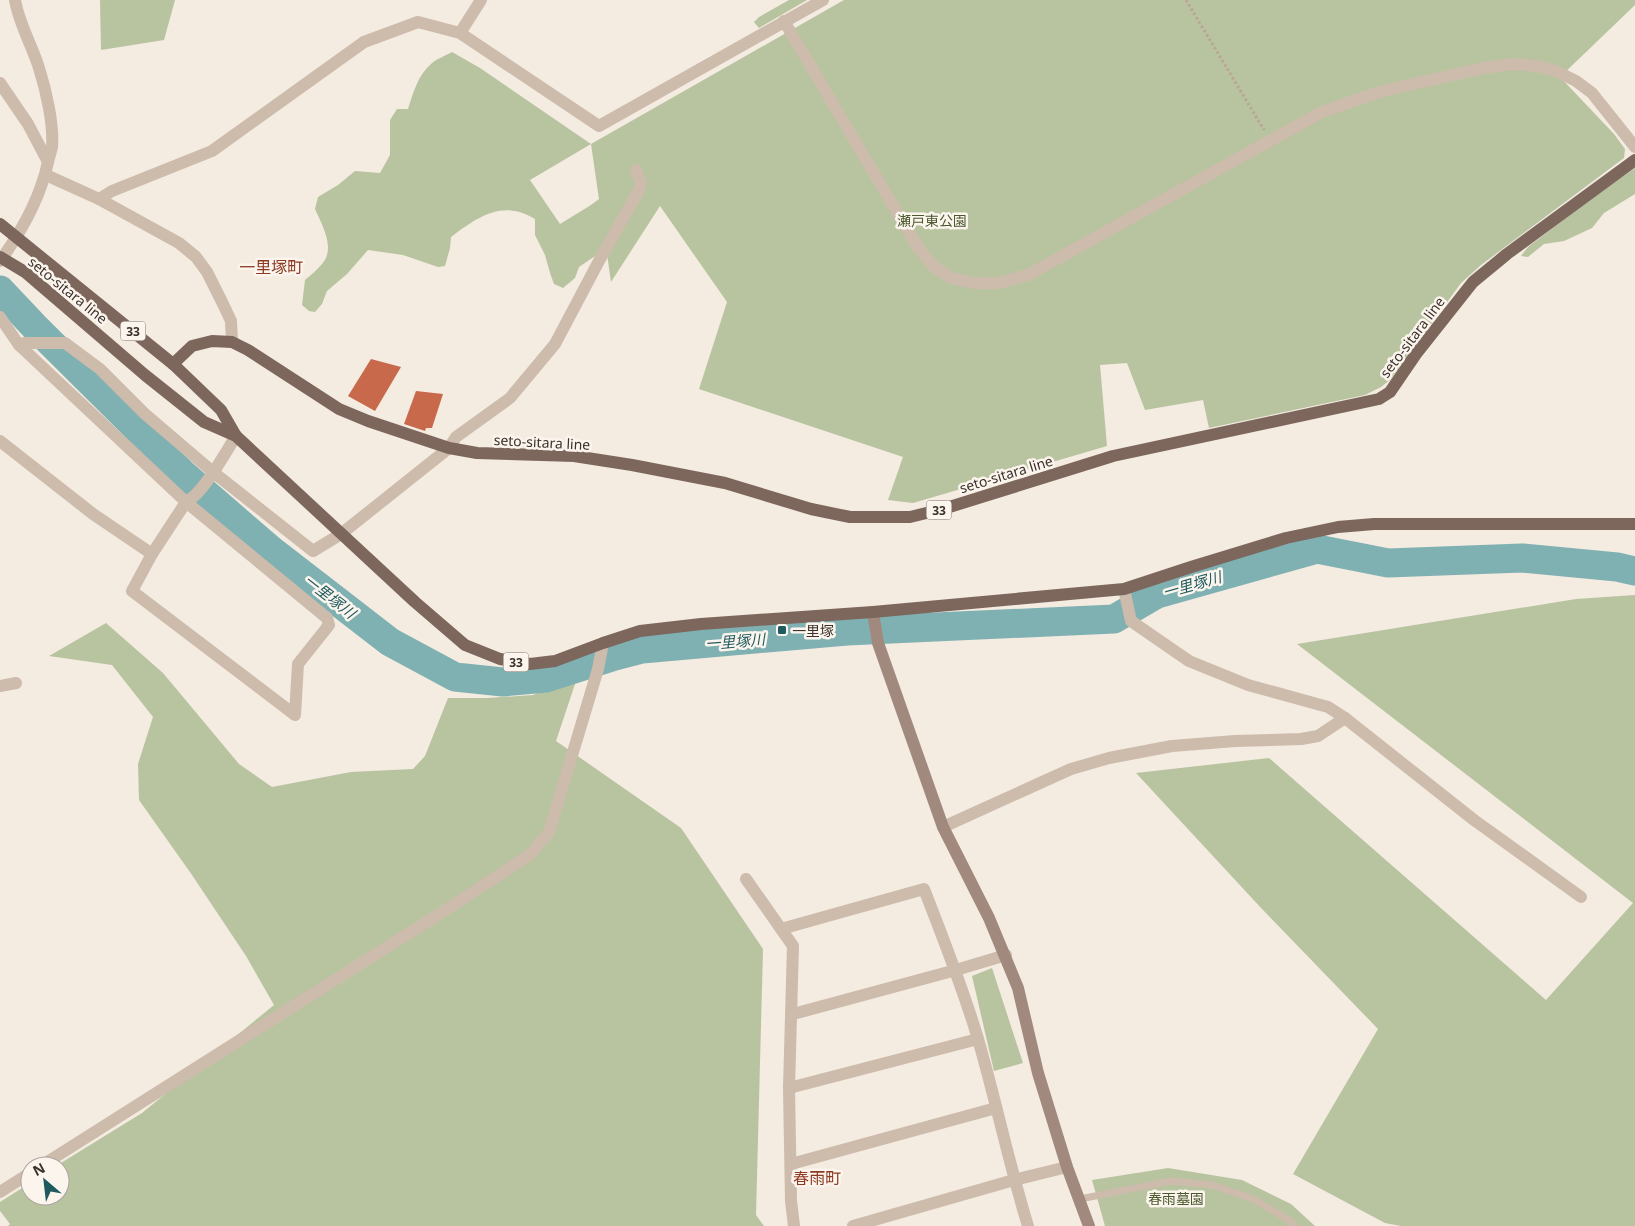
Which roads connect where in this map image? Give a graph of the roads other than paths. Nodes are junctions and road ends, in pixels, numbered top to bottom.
1 (15, 0) edge
2 (481, 0) edge
3 (823, 0) edge
4 (784, 21) junction
5 (460, 33) junction
6 (0, 82) edge
7 (1635, 147) edge
8 (1635, 160) edge
9 (47, 168) junction
10 (636, 170) dead end
11 (99, 199) junction
12 (0, 224) edge
13 (17, 238) junction
14 (1, 259) edge
15 (0, 317) edge
16 (232, 342) junction
17 (22, 344) junction
18 (173, 364) junction
19 (236, 436) junction
20 (0, 441) edge
21 (449, 448) junction
22 (211, 475) junction
23 (189, 501) junction
24 (1635, 524) edge
25 (341, 534) junction
26 (152, 554) junction
27 (1124, 592) junction
28 (873, 612) junction
29 (603, 645) junction
30 (16, 683) dead end
31 (0, 686) edge
32 (1345, 718) junction
33 (943, 827) junction
34 (746, 879) dead end
35 (1581, 897) dead end
36 (781, 928) junction
37 (1006, 955) junction
38 (956, 970) junction
39 (792, 1014) junction
40 (978, 1039) junction
41 (789, 1088) junction
42 (996, 1108) junction
43 (57, 1156) edge
44 (791, 1164) junction
45 (1067, 1167) junction
46 (20, 1179) edge
47 (1014, 1180) junction
48 (0, 1192) edge
49 (1080, 1199) junction
50 (794, 1226) edge
51 (853, 1226) edge
52 (1028, 1226) edge
53 (1089, 1226) edge
54 (1295, 1226) edge

1 - 9 street
2 - 5 street
3 - 4 street
4 - 5 street
4 - 7 street
5 - 11 street
6 - 9 street
8 - 21 main road, seto-sitara line / 33
9 - 11 street
9 - 13 street
10 - 21 street
11 - 16 street
12 - 13 main road, seto-sitara line / 33
13 - 14 street
13 - 18 main road, seto-sitara line / 33
14 - 19 main road, seto-sitara line / 33
15 - 17 street
16 - 18 main road, seto-sitara line / 33
16 - 21 main road, seto-sitara line / 33
17 - 22 street
17 - 23 street
18 - 19 main road, seto-sitara line / 33
19 - 22 street
19 - 25 main road, seto-sitara line / 33
20 - 26 street
21 - 25 street
22 - 23 street
22 - 25 street
23 - 26 street
23 - 26 street
24 - 27 main road, seto-sitara line / 33
25 - 29 main road, seto-sitara line / 33
27 - 28 main road, seto-sitara line / 33
27 - 32 street
28 - 29 main road, seto-sitara line / 33
28 - 33 street
29 - 43 street
30 - 31 street
32 - 33 street
32 - 35 street
33 - 37 street
34 - 36 street
36 - 38 street
36 - 39 street
37 - 38 street
37 - 45 street
38 - 39 street
38 - 40 street
39 - 41 street
40 - 41 street
40 - 42 street
41 - 44 street
42 - 44 street
42 - 47 street
44 - 50 street
45 - 47 street
45 - 49 street
46 - 48 street
47 - 51 street
47 - 52 street
49 - 53 street
49 - 54 lane

